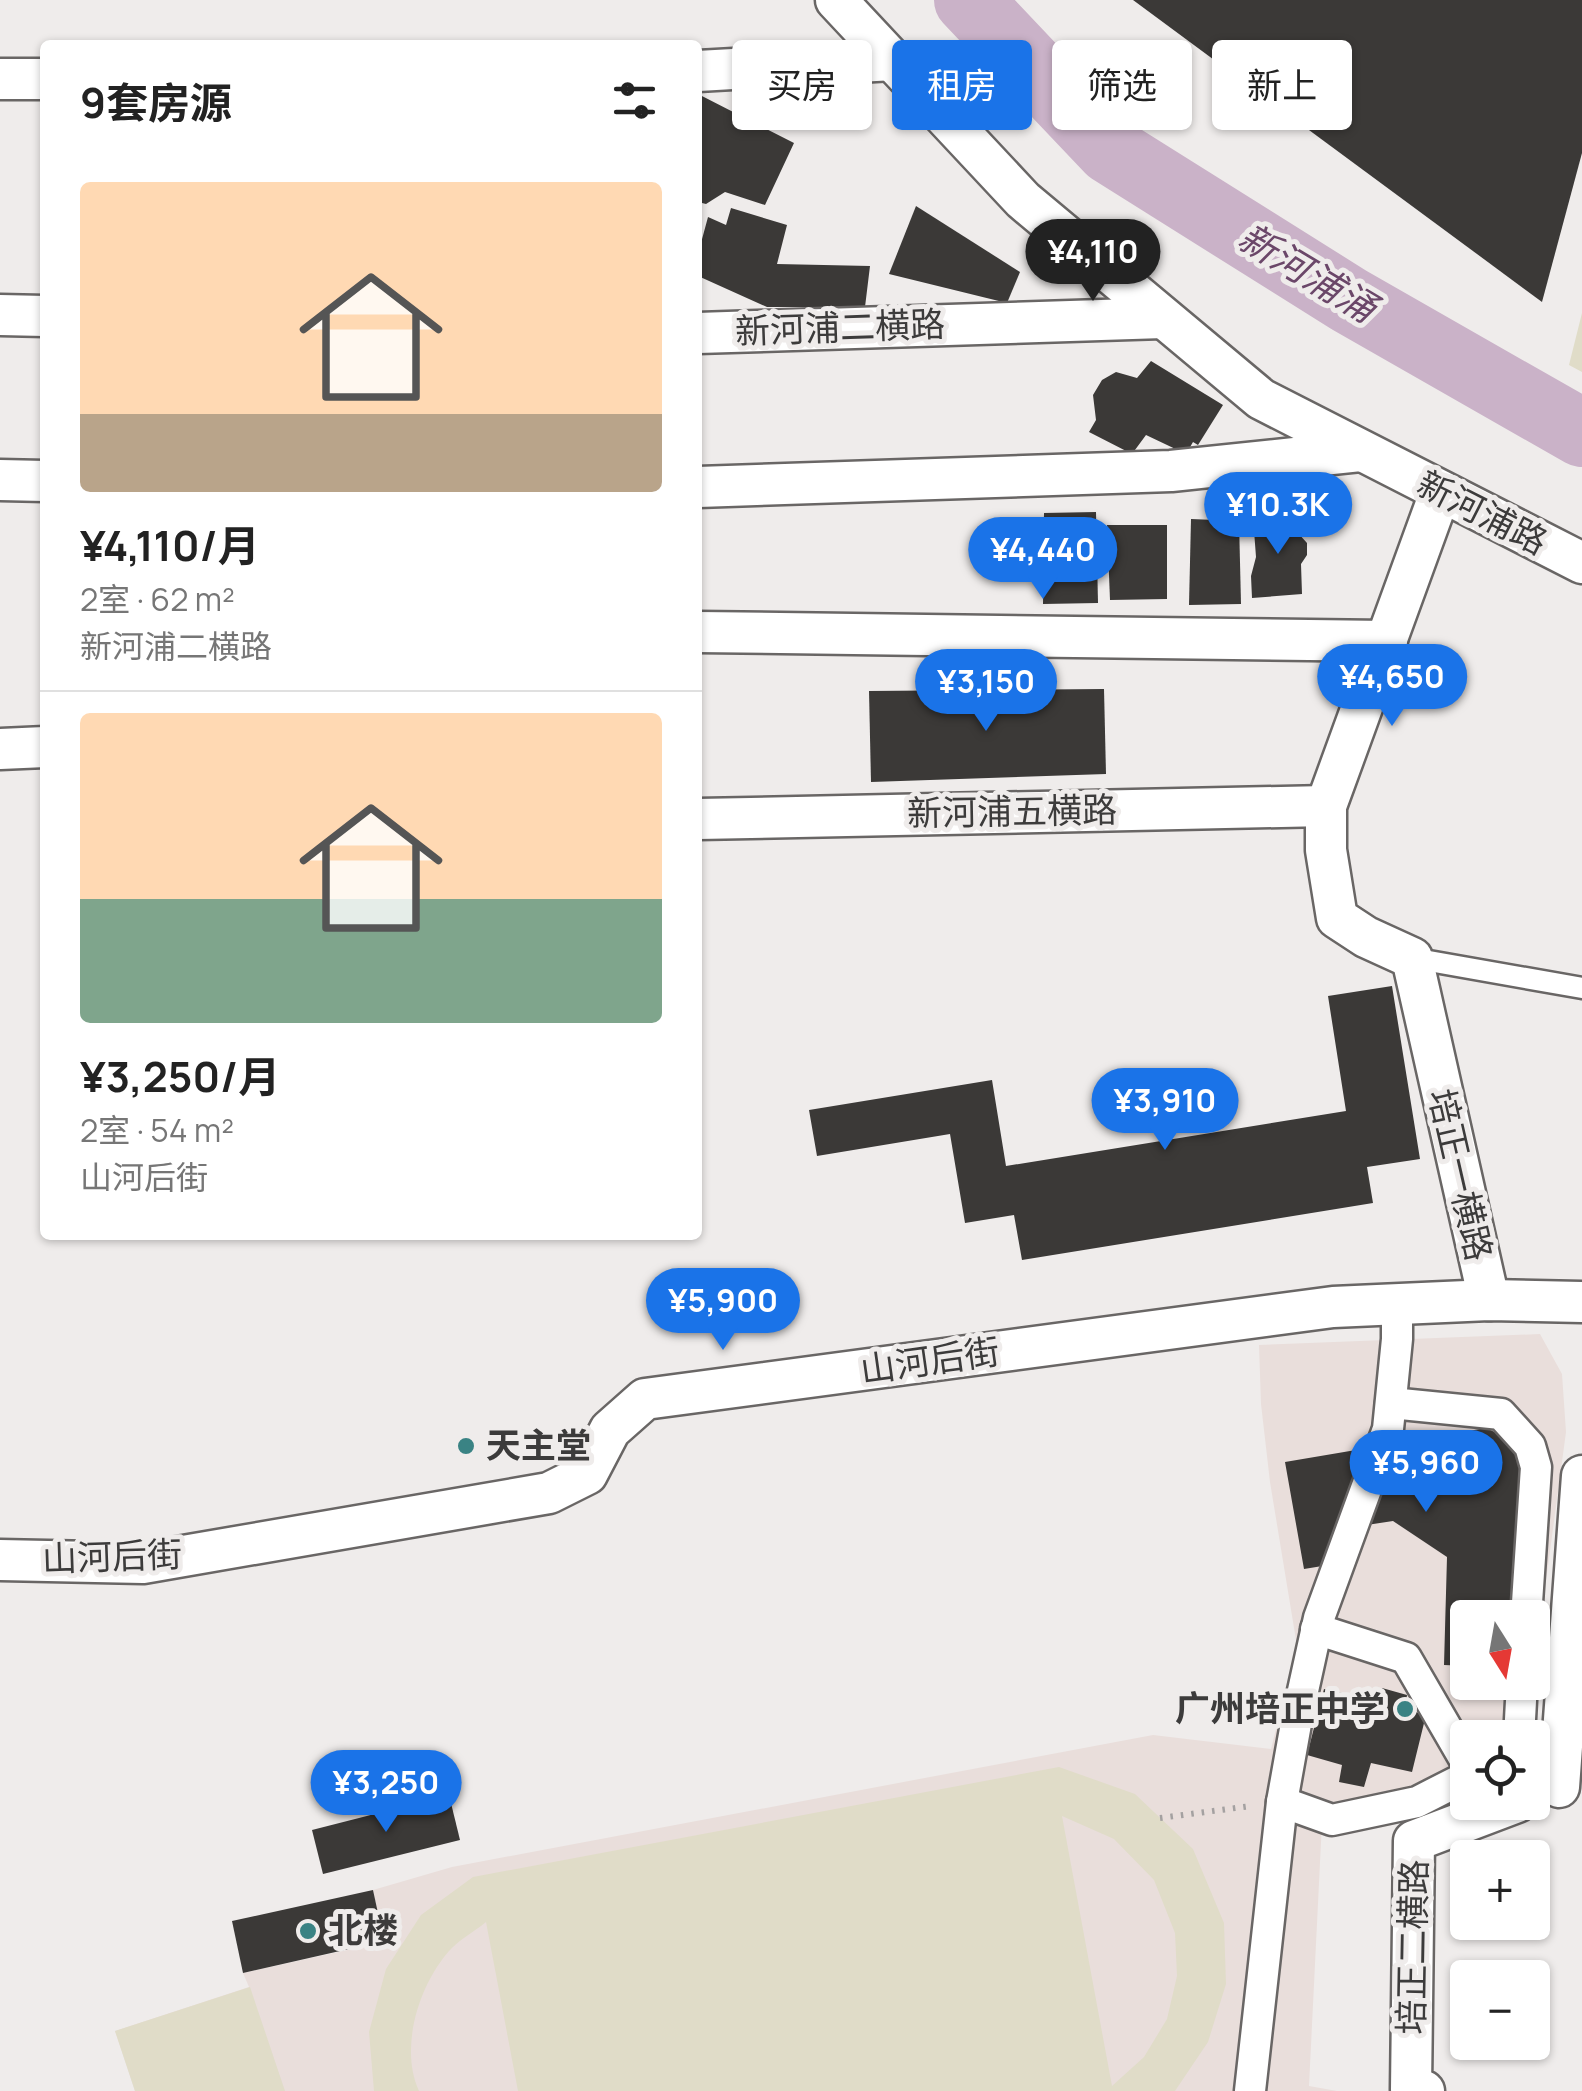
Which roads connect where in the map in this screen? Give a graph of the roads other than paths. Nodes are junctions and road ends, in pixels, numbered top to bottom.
1 (836, 0) edge
2 (892, 60) joint
3 (702, 70) edge
4 (40, 79) edge
5 (0, 80) edge
6 (958, 130) edge
7 (0, 315) edge
8 (40, 316) edge
9 (1163, 318) junction
10 (702, 333) edge
11 (1360, 450) junction
12 (0, 480) edge
13 (40, 480) edge
14 (702, 487) edge
15 (1440, 493) junction
16 (1582, 563) edge
17 (702, 632) edge
18 (1387, 641) junction
19 (40, 747) edge
20 (0, 749) edge
21 (1326, 806) junction
22 (702, 818) edge
23 (1412, 958) junction
24 (1582, 988) edge
25 (1488, 1300) junction
26 (1396, 1302) junction
27 (1582, 1302) edge
28 (1391, 1404) junction
29 (1582, 1476) edge
30 (0, 1560) edge
31 (1527, 1600) edge
32 (1316, 1629) junction
33 (1450, 1735) edge
34 (1450, 1785) edge
35 (1558, 1791) edge
36 (1282, 1802) junction
37 (1468, 1820) edge
38 (1250, 2091) edge
39 (1424, 2091) edge

1 - 2 street, 新河浦路
2 - 3 street
4 - 5 street
6 - 9 street, 新河浦路
7 - 8 street
9 - 10 street, 新河浦二横路
9 - 11 street, 新河浦路
11 - 14 street
11 - 15 street, 新河浦路
12 - 13 street
15 - 16 street, 新河浦路
15 - 18 street
17 - 18 street
18 - 21 street
19 - 20 street
21 - 22 street, 新河浦五横路
21 - 23 street
23 - 24 lane
23 - 25 street, 培正一横路
25 - 26 street, 山河后街
25 - 27 street, 培正一横路
26 - 28 street
26 - 30 street, 山河后街
28 - 31 street
28 - 32 street
29 - 35 street
32 - 33 street
32 - 36 street
34 - 36 street
36 - 38 street
37 - 39 street, 培正二横路

